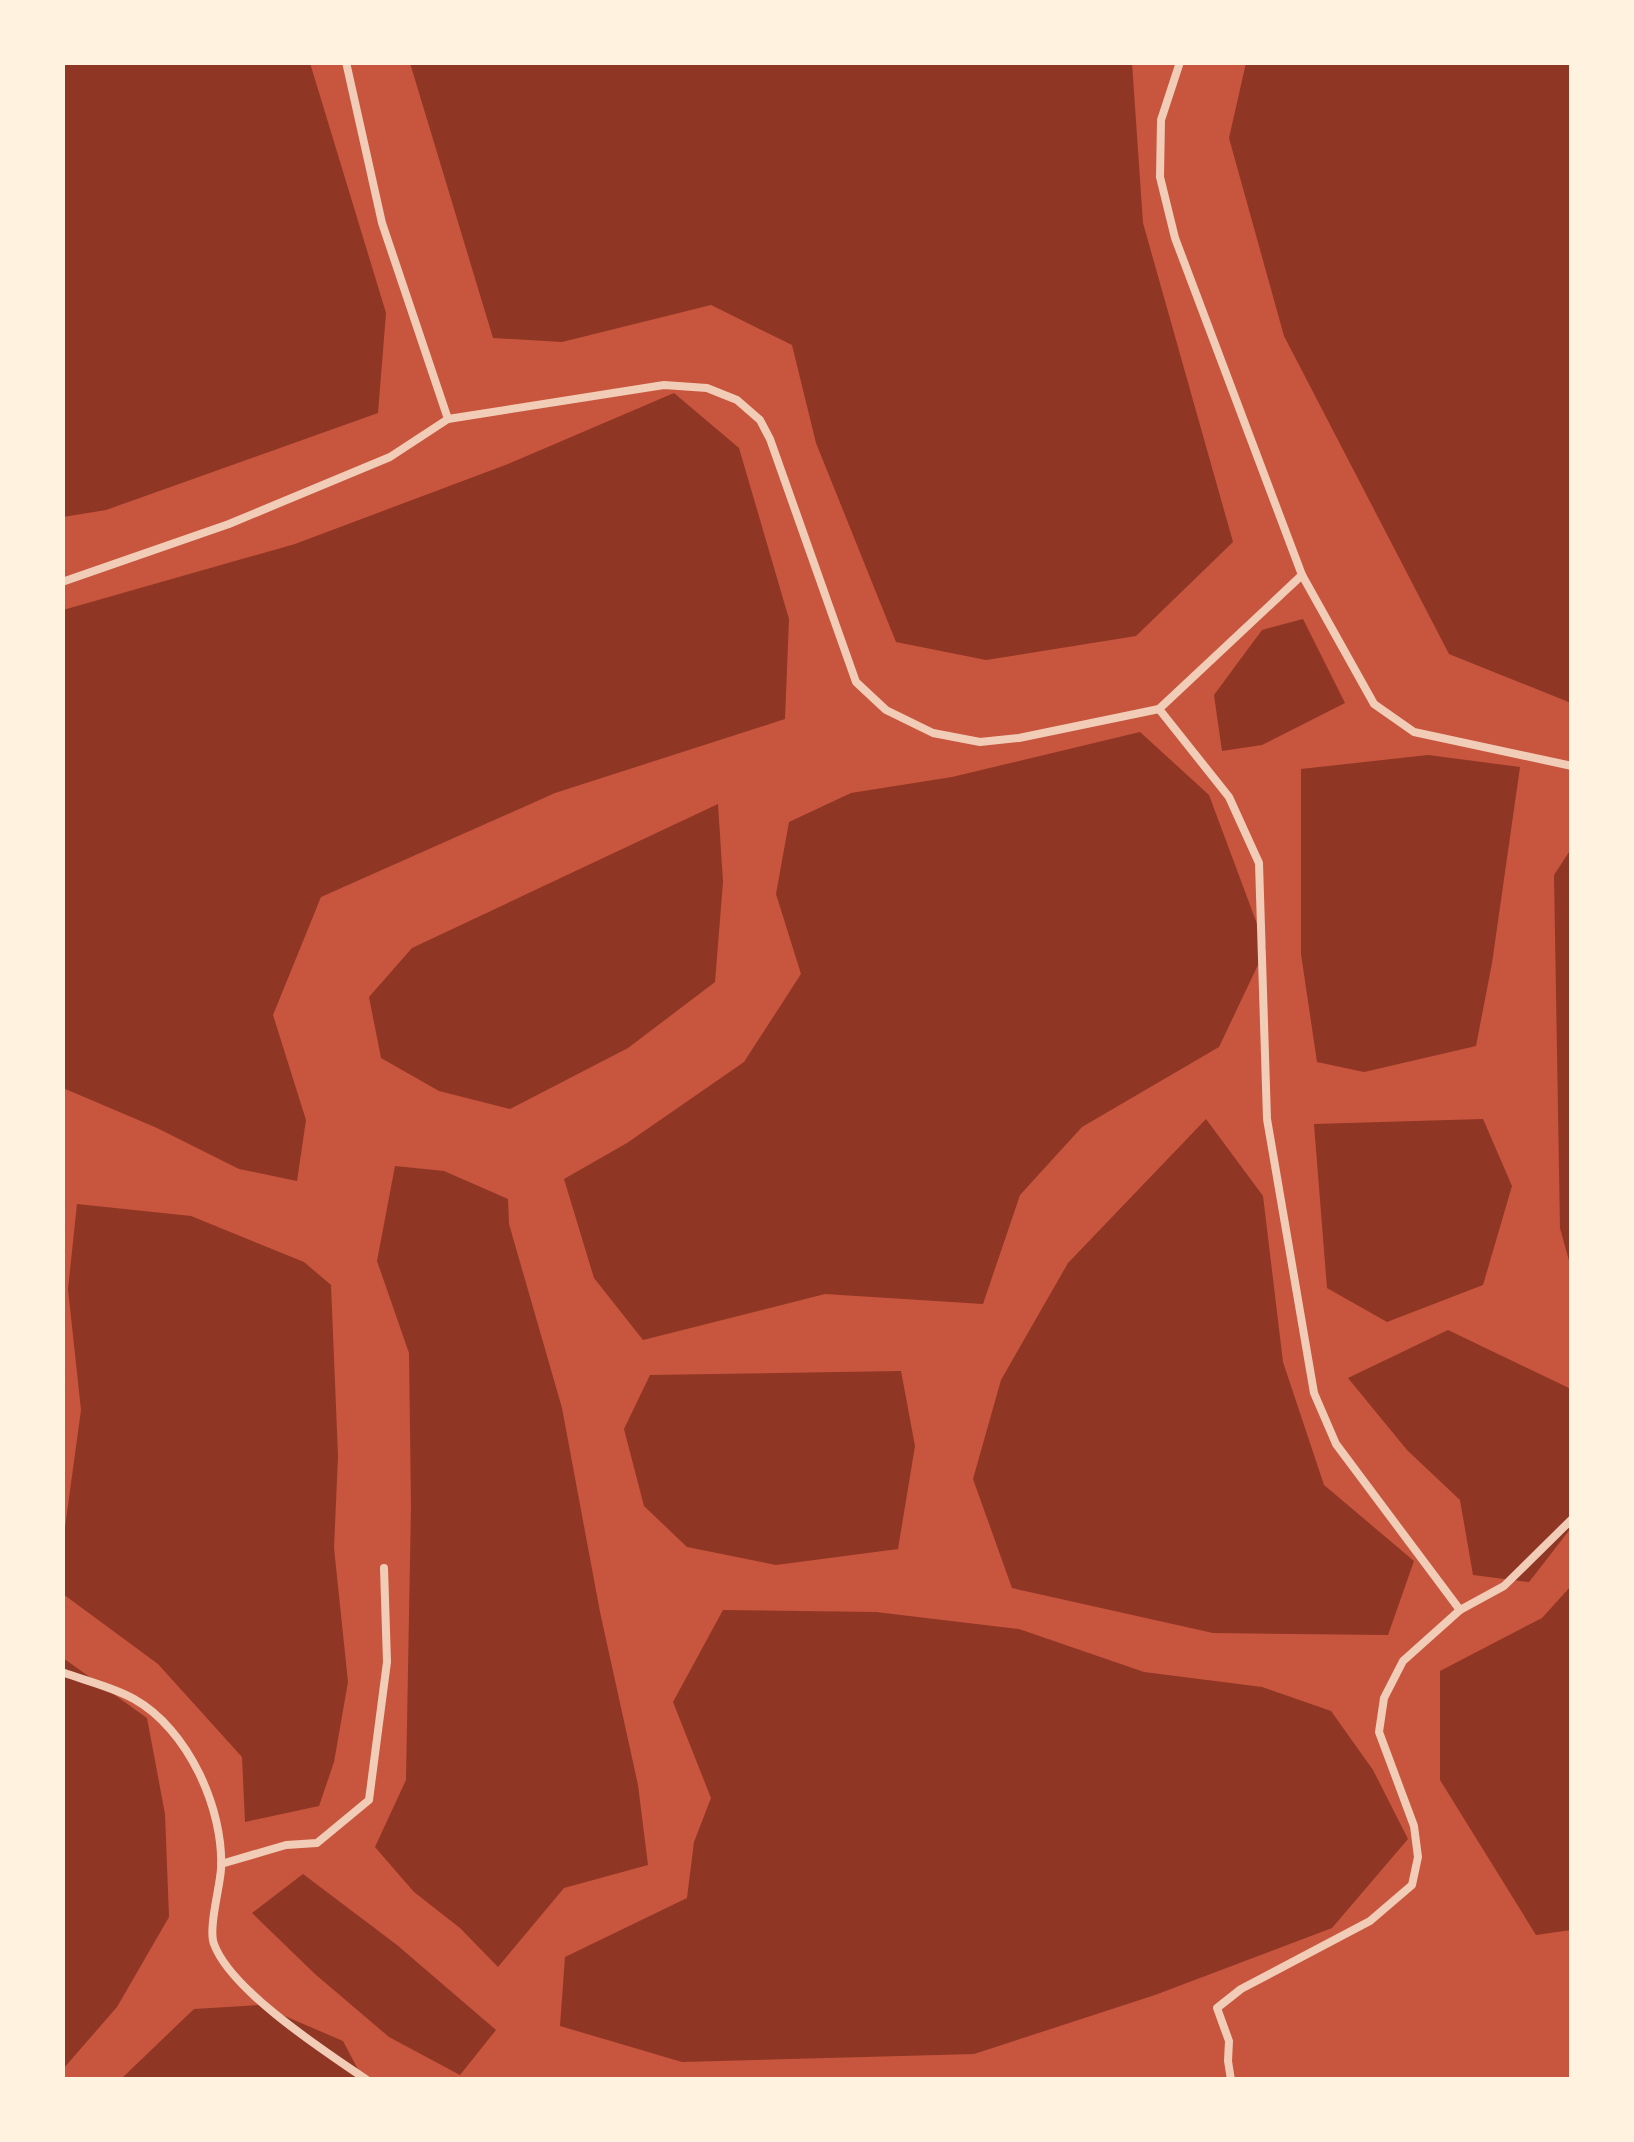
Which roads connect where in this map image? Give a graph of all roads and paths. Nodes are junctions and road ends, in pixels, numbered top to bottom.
1 (346, 62) edge
2 (1180, 62) edge
3 (448, 419) junction
4 (1302, 575) junction
5 (62, 582) edge
6 (1158, 708) junction
7 (1572, 766) edge
8 (1572, 1519) edge
9 (384, 1568) dead end
10 (1460, 1610) junction
11 (62, 1672) edge
12 (221, 1864) junction
13 (367, 2080) edge
14 (1231, 2080) edge

1 - 3 lane
2 - 4 lane
3 - 5 lane
3 - 6 lane
4 - 6 lane
4 - 7 lane
6 - 10 lane
8 - 10 lane
9 - 12 lane
10 - 14 lane
11 - 12 lane
12 - 13 lane

